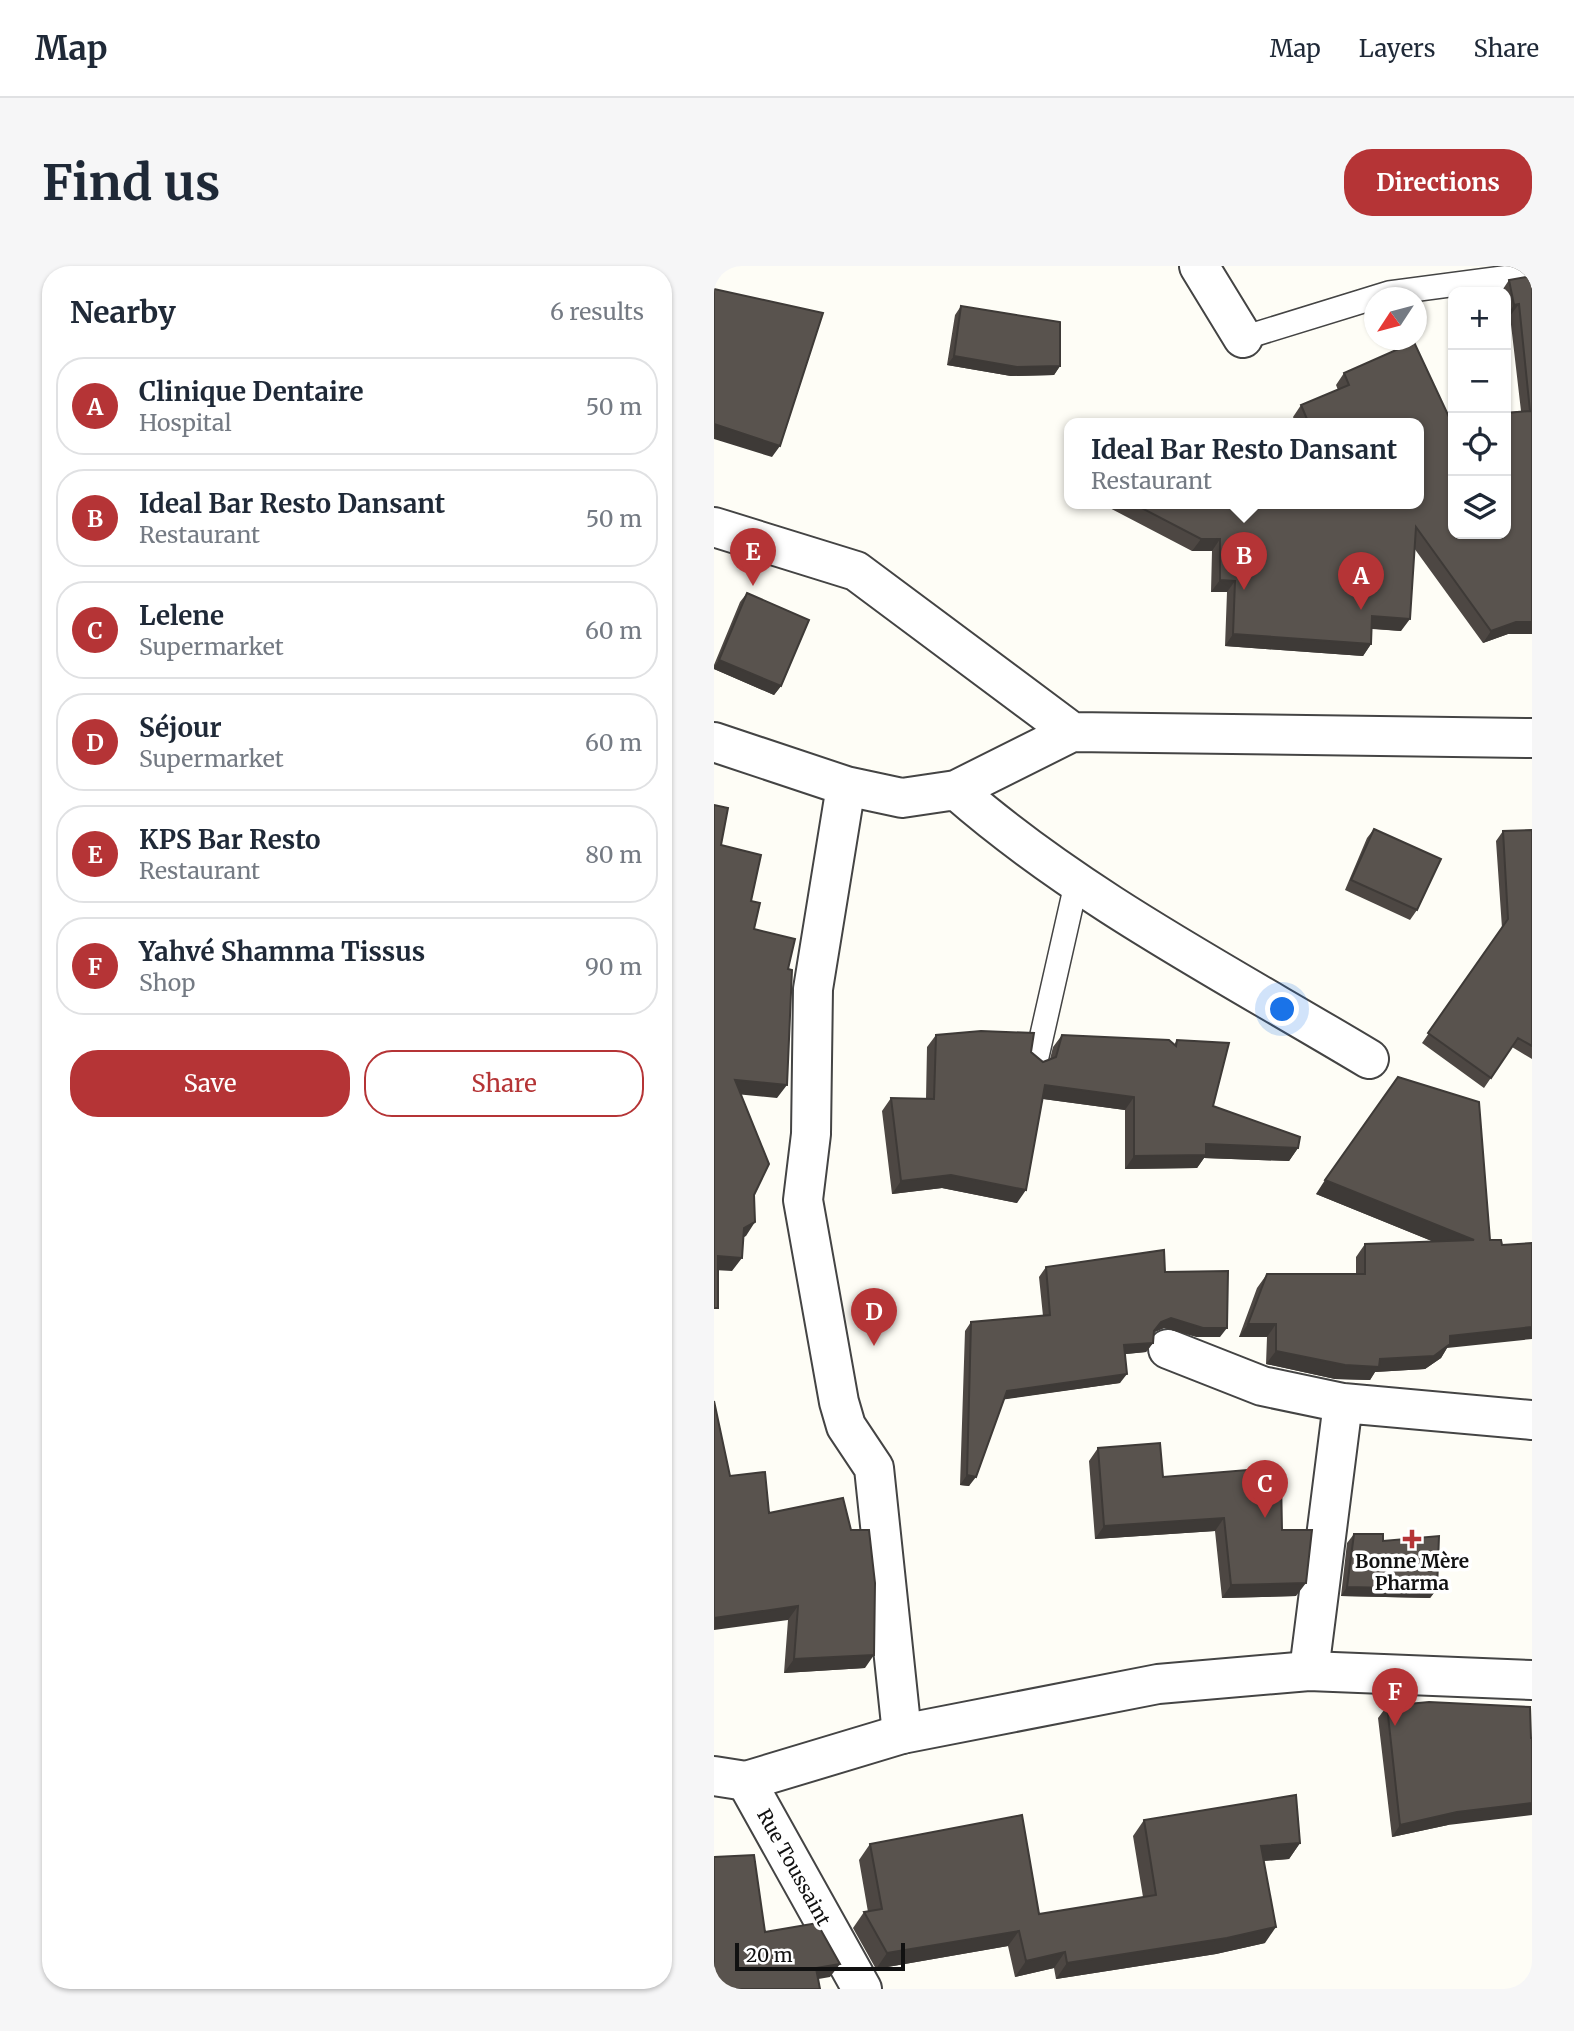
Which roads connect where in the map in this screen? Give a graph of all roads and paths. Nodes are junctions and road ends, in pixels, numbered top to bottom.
1 (1199, 266) edge
2 (1532, 274) edge
3 (1243, 338) joint
4 (714, 527) edge
5 (1072, 733) junction
6 (1532, 738) edge
7 (714, 742) edge
8 (846, 786) junction
9 (957, 790) junction
10 (1077, 880) junction
11 (1369, 1059) dead end
12 (1036, 1062) edge
13 (1168, 1349) dead end
14 (1343, 1403) junction
15 (1532, 1420) edge
16 (1309, 1671) junction
17 (1532, 1680) edge
18 (902, 1734) junction
19 (730, 1778) edge
20 (862, 1989) edge

1 - 3 street
2 - 3 lane
4 - 5 street
5 - 6 street
5 - 9 street
7 - 8 street
8 - 9 street
8 - 18 street
9 - 10 street
10 - 11 street
10 - 12 lane
13 - 14 street
14 - 15 street
14 - 16 street
16 - 17 street
16 - 18 street
18 - 19 street
19 - 20 street, Rue Toussaint

